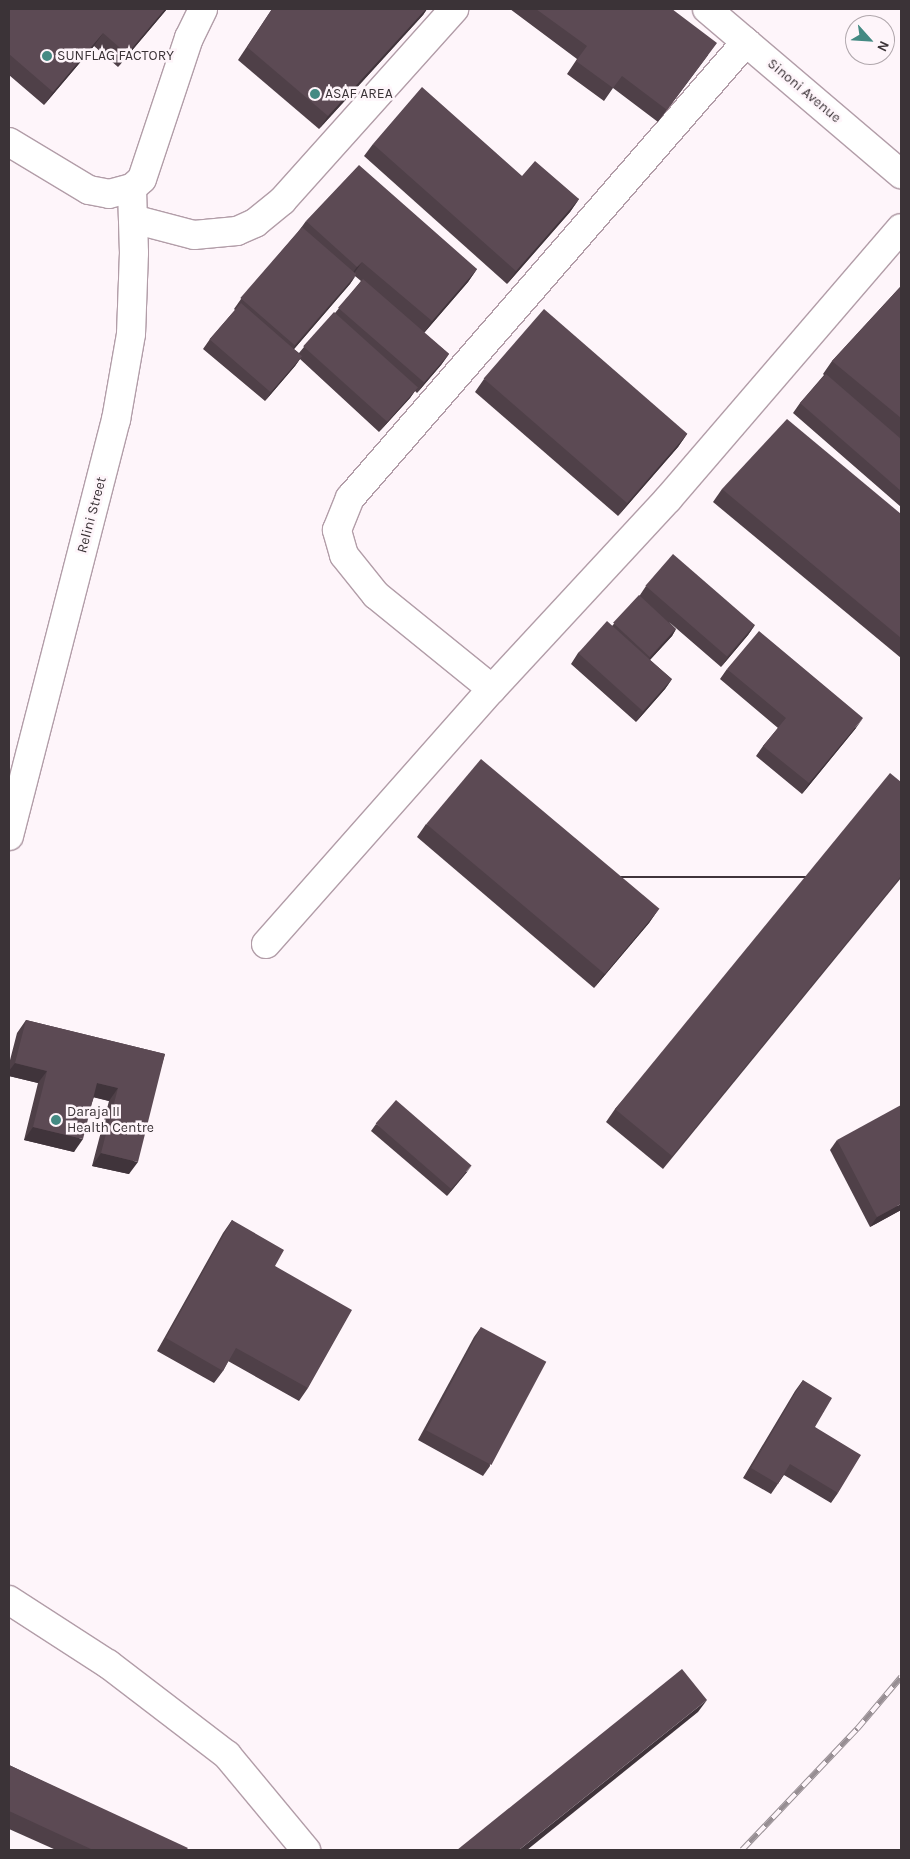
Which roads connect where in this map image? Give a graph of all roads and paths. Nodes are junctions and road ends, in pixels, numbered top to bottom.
1 (203, 9) edge
2 (454, 9) edge
3 (707, 9) edge
4 (746, 42) junction
5 (9, 142) edge
6 (901, 174) edge
7 (132, 188) junction
8 (132, 219) junction
9 (901, 228) edge
10 (492, 689) junction
11 (9, 836) edge
12 (266, 944) dead end
13 (9, 1600) edge
14 (306, 1850) edge

1 - 7 street
2 - 8 street
3 - 4 street, Sinoni Avenue
4 - 6 street, Sinoni Avenue
4 - 10 street
5 - 7 street
7 - 8 street, Relini Street
8 - 11 street, Relini Street
9 - 10 street
10 - 12 street
13 - 14 street

